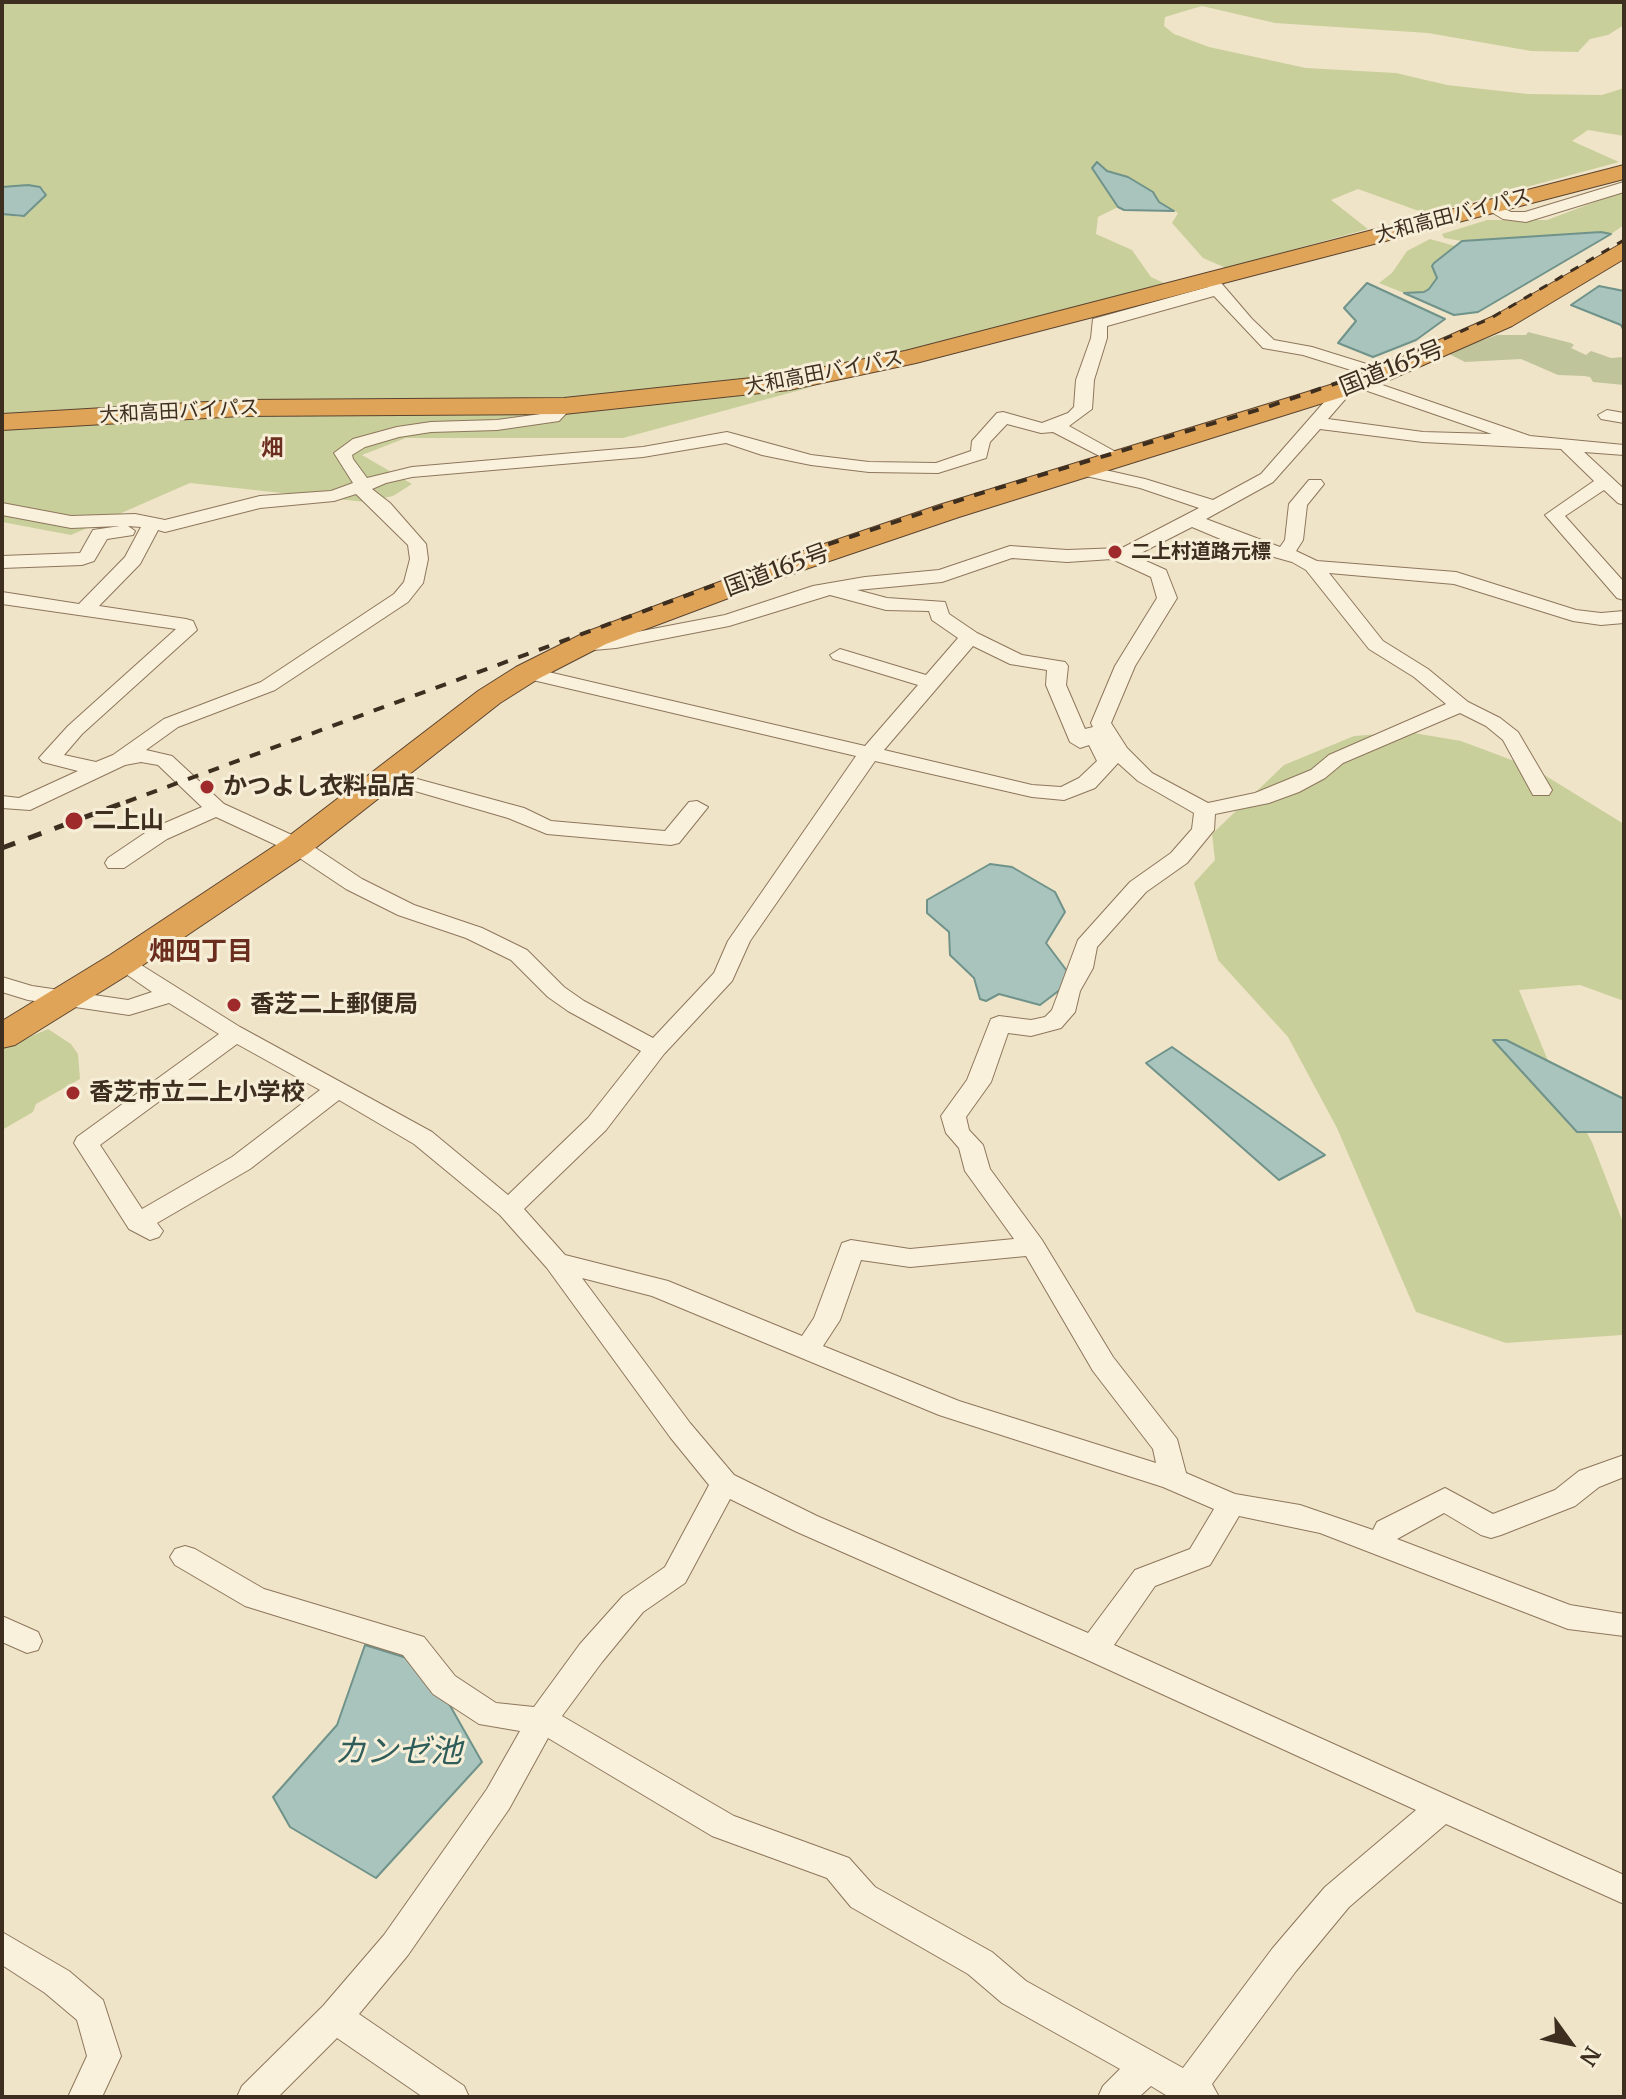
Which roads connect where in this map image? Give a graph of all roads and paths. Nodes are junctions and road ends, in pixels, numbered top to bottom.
1 (1622, 178) edge
2 (1624, 249) edge
3 (1213, 285) junction
4 (1364, 382) junction
5 (564, 406) junction
6 (2, 422) edge
7 (1318, 423) junction
8 (1056, 426) junction
9 (1528, 441) junction
10 (1566, 444) junction
11 (1624, 450) edge
12 (1117, 460) junction
13 (1083, 470) junction
14 (1606, 481) junction
15 (1315, 484) dead end
16 (362, 487) junction
17 (1624, 499) edge
18 (1216, 507) junction
19 (2, 509) edge
20 (1193, 520) junction
21 (157, 526) junction
22 (1285, 554) junction
23 (1118, 555) junction
24 (12, 562) edge
25 (1313, 566) junction
26 (942, 576) junction
27 (2, 586) edge
28 (830, 589) junction
29 (1624, 594) edge
30 (2, 598) edge
31 (938, 606) junction
32 (86, 608) junction
33 (1624, 617) edge
34 (970, 637) junction
35 (582, 645) junction
36 (840, 655) dead end
37 (527, 673) junction
38 (932, 683) junction
39 (1461, 706) junction
40 (1101, 723) junction
41 (1080, 742) dead end
42 (874, 752) junction
43 (120, 759) junction
44 (98, 769) junction
45 (384, 776) junction
46 (1541, 790) dead end
47 (2, 802) edge
48 (697, 807) dead end
49 (216, 809) junction
50 (1205, 810) junction
51 (297, 846) junction
52 (116, 863) dead end
53 (122, 963) junction
54 (2, 984) edge
55 (172, 994) junction
56 (66, 999) junction
57 (235, 1034) junction
58 (2, 1037) edge
59 (656, 1049) junction
60 (337, 1089) junction
61 (509, 1209) junction
62 (1033, 1246) junction
63 (556, 1262) junction
64 (807, 1350) junction
65 (1624, 1466) edge
66 (1173, 1479) junction
67 (724, 1483) junction
68 (1231, 1504) junction
69 (1381, 1544) junction
70 (185, 1557) dead end
71 (1623, 1627) edge
72 (1094, 1649) junction
73 (542, 1720) junction
74 (1444, 1806) junction
75 (1624, 1890) edge
76 (2, 1947) edge
77 (335, 2017) junction
78 (1147, 2067) junction
79 (1195, 2093) edge
80 (85, 2097) edge
81 (254, 2097) edge
82 (452, 2097) edge
83 (1115, 2097) edge

1 - 3 highway, 大和高田バイパス
2 - 4 highway, 国道165号
3 - 4 street
3 - 5 highway, 大和高田バイパス
3 - 8 street
4 - 7 street
4 - 9 street
4 - 12 highway, 国道165号
5 - 6 highway, 大和高田バイパス
5 - 16 street
7 - 9 street
7 - 18 street
8 - 12 street
8 - 16 street
9 - 10 street
10 - 11 street
10 - 14 street
12 - 13 highway, 国道165号
13 - 18 street
13 - 35 highway, 国道165号
14 - 17 street
14 - 29 street
15 - 22 street
16 - 21 street
16 - 43 street
18 - 20 street
19 - 21 street
20 - 22 street
20 - 23 street
21 - 24 street
21 - 32 street
22 - 25 street
23 - 26 street
23 - 40 street
24 - 27 street
25 - 33 street
25 - 39 street
26 - 28 street
26 - 31 street
28 - 31 street
28 - 35 street
30 - 32 street
31 - 34 street
32 - 44 street
34 - 38 street
34 - 41 street
35 - 37 highway, 国道165号
36 - 38 street
37 - 42 street
37 - 45 highway, 国道165号
38 - 42 street
39 - 46 street
39 - 50 street
40 - 42 street
40 - 50 street
42 - 59 street
43 - 44 street
43 - 49 street
44 - 47 street
45 - 48 street
45 - 51 highway, 国道165号
49 - 51 street
49 - 52 street
50 - 62 street
51 - 53 highway, 国道165号
51 - 59 street
53 - 55 street
53 - 56 highway, 国道165号
54 - 56 street
55 - 56 street
55 - 57 street
56 - 58 highway, 国道165号
57 - 60 street
57 - 60 street
59 - 61 street
60 - 61 street
61 - 63 street
62 - 64 street
62 - 66 street
63 - 64 street
63 - 67 street
64 - 66 street
65 - 69 street
66 - 68 street
67 - 72 street
67 - 73 street
68 - 69 street
68 - 72 street
69 - 71 street
70 - 73 street
72 - 74 street
73 - 77 street
73 - 78 street
74 - 75 street
74 - 79 street
76 - 80 street
77 - 81 street
77 - 82 street
78 - 79 street
78 - 83 street

